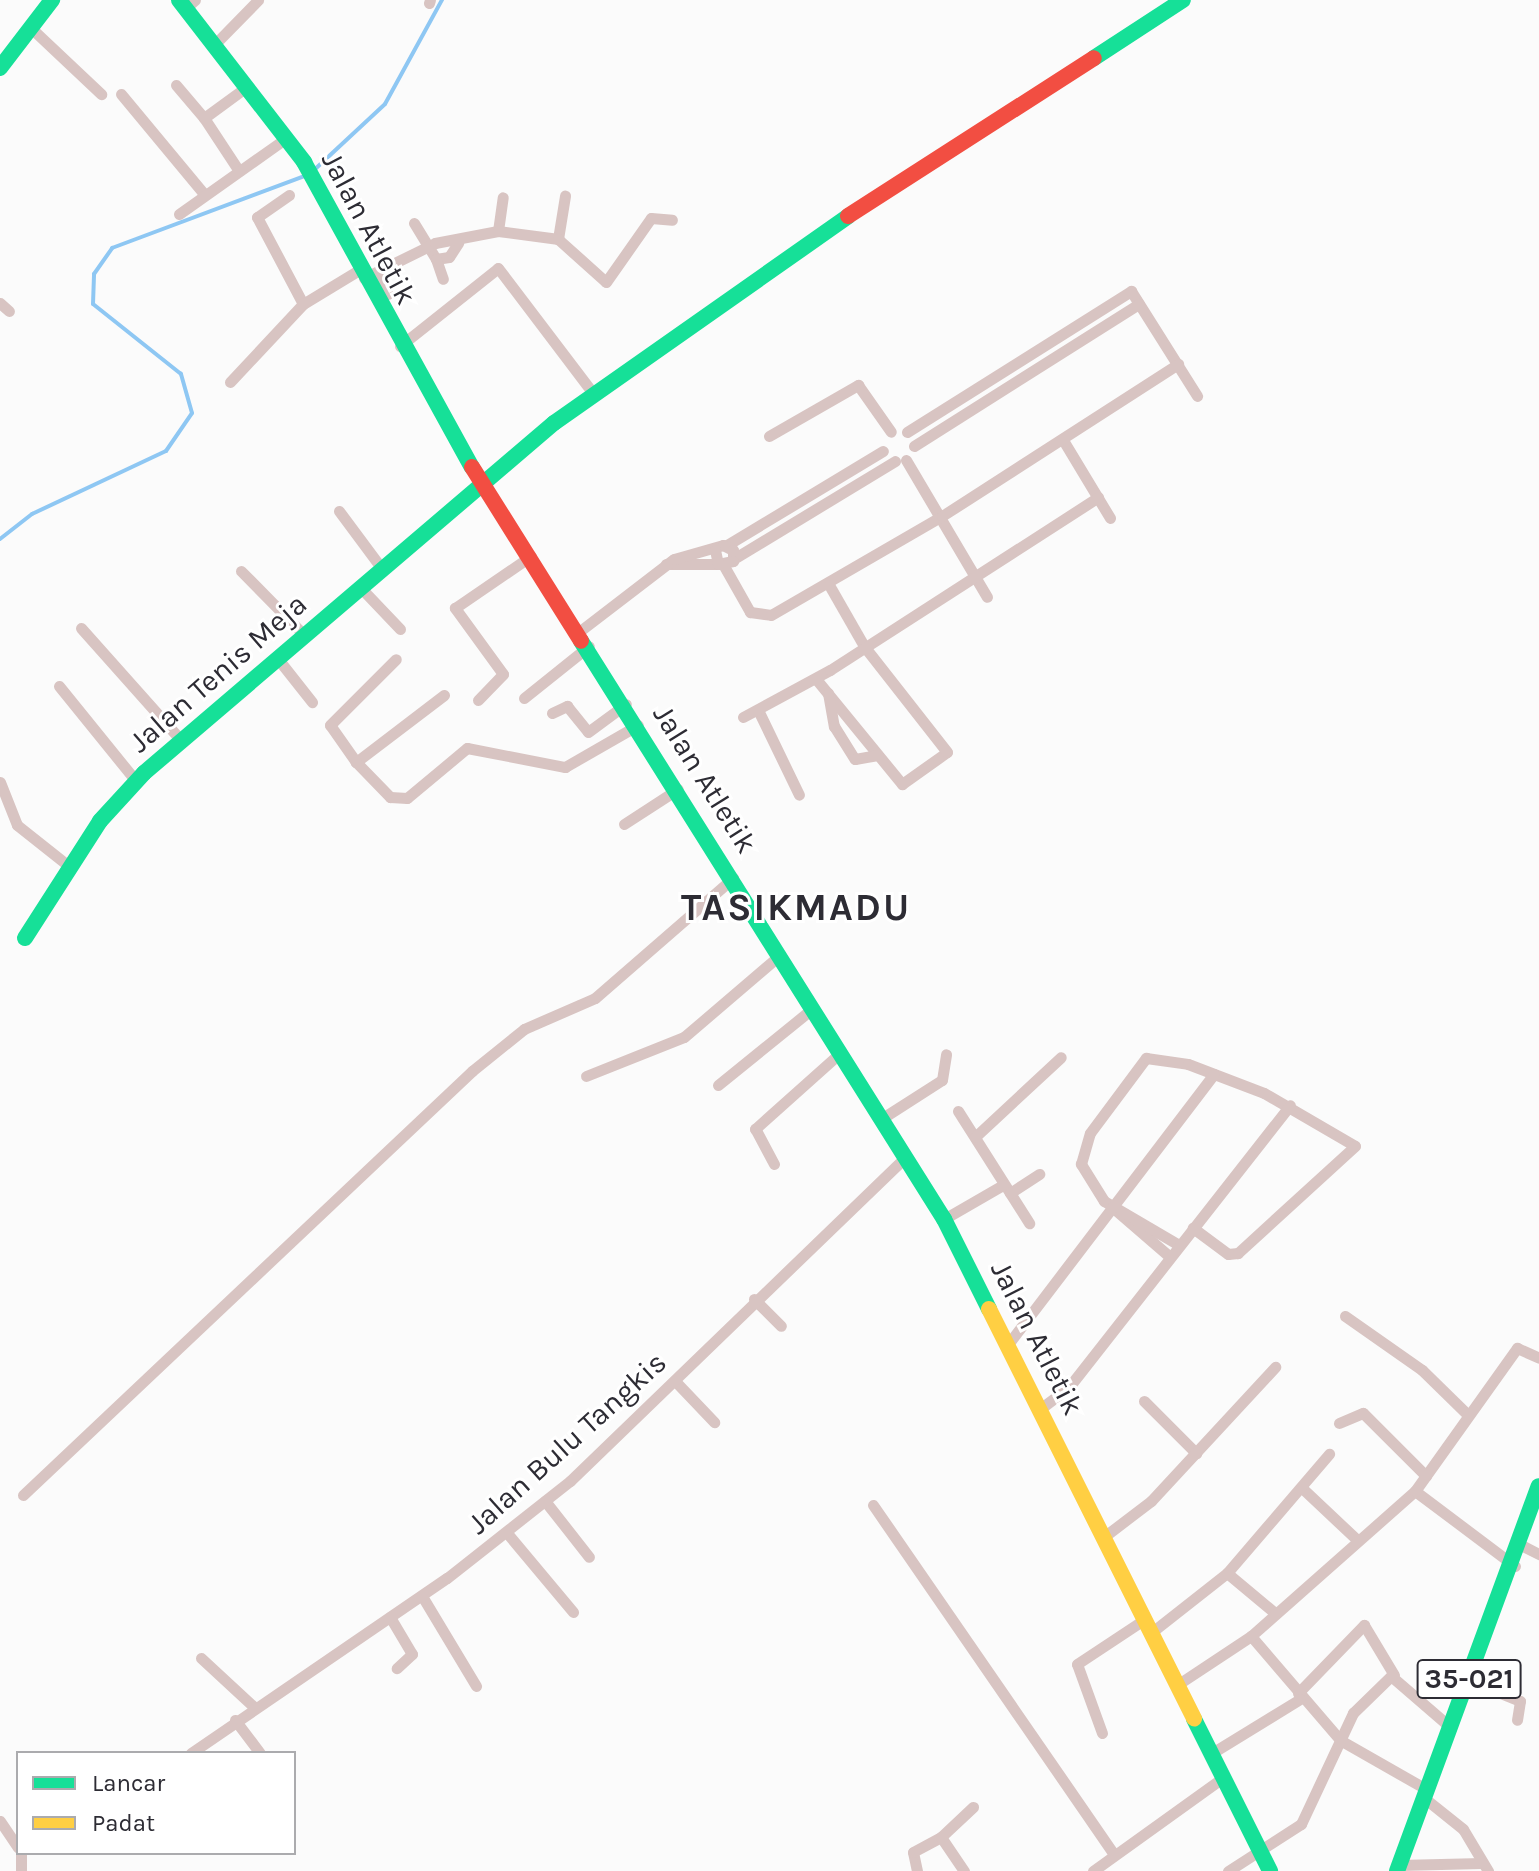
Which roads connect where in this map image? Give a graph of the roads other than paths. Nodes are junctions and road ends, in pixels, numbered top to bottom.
1 (52, 0) edge
2 (258, 0) edge
3 (1183, 0) edge
4 (187, 3) edge
5 (30, 27) junction
6 (214, 45) junction
7 (0, 68) edge
8 (176, 85) dead end
9 (245, 88) junction
10 (101, 94) dead end
11 (121, 94) dead end
12 (204, 118) junction
13 (285, 139) junction
14 (239, 171) junction
15 (205, 195) junction
16 (289, 195) dead end
17 (565, 196) dead end
18 (503, 197) dead end
19 (179, 214) dead end
20 (672, 220) dead end
21 (414, 223) dead end
22 (498, 231) junction
23 (558, 239) junction
24 (458, 243) junction
25 (426, 248) junction
26 (436, 259) junction
27 (367, 273) junction
28 (443, 279) dead end
29 (388, 294) dead end
30 (303, 304) junction
31 (1139, 304) junction
32 (400, 346) junction
33 (1016, 363) junction
34 (1178, 364) junction
35 (1024, 377) junction
36 (230, 382) dead end
37 (593, 393) junction
38 (1197, 396) dead end
39 (891, 432) junction
40 (907, 432) junction
41 (769, 436) dead end
42 (1063, 440) junction
43 (914, 446) junction
44 (883, 451) junction
45 (900, 460) junction
46 (483, 483) junction
47 (1098, 497) junction
48 (339, 511) dead end
49 (942, 516) junction
50 (1110, 518) dead end
51 (727, 545) junction
52 (715, 550) junction
53 (531, 556) junction
54 (735, 558) junction
55 (665, 564) junction
56 (721, 565) junction
57 (382, 569) junction
58 (241, 571) dead end
59 (975, 575) junction
60 (829, 585) junction
61 (360, 587) junction
62 (987, 597) dead end
63 (81, 628) dead end
64 (400, 629) dead end
65 (580, 631) junction
66 (305, 636) junction
67 (589, 646) junction
68 (864, 646) junction
69 (278, 659) junction
70 (396, 659) dead end
71 (816, 679) junction
72 (59, 686) dead end
73 (828, 693) junction
74 (444, 695) dead end
75 (524, 698) dead end
76 (478, 700) dead end
77 (312, 702) dead end
78 (626, 704) junction
79 (758, 710) junction
80 (552, 713) dead end
81 (743, 717) dead end
82 (638, 725) junction
83 (180, 739) junction
84 (878, 755) junction
85 (356, 762) junction
86 (136, 781) junction
87 (0, 782) edge
88 (679, 789) junction
89 (799, 795) dead end
90 (624, 824) dead end
91 (70, 867) junction
92 (733, 878) junction
93 (25, 938) dead end
94 (780, 955) junction
95 (812, 1009) junction
96 (840, 1053) junction
97 (946, 1054) dead end
98 (1061, 1057) dead end
99 (1214, 1074) junction
100 (586, 1076) dead end
101 (718, 1085) dead end
102 (1290, 1105) junction
103 (958, 1111) dead end
104 (881, 1119) junction
105 (975, 1137) junction
106 (905, 1158) junction
107 (774, 1164) dead end
108 (1039, 1174) dead end
109 (1007, 1189) junction
110 (1111, 1206) junction
111 (944, 1219) junction
112 (1029, 1223) dead end
113 (1193, 1228) junction
114 (1179, 1245) junction
115 (1170, 1257) junction
116 (754, 1299) junction
117 (1345, 1316) dead end
118 (781, 1326) dead end
119 (1009, 1343) junction
120 (1539, 1358) edge
121 (1275, 1367) dead end
122 (675, 1381) junction
123 (1144, 1401) dead end
124 (1040, 1409) junction
125 (1468, 1415) junction
126 (714, 1422) dead end
127 (1339, 1423) dead end
128 (1196, 1453) junction
129 (1329, 1454) dead end
130 (1426, 1476) junction
131 (1539, 1486) edge
132 (1302, 1488) junction
133 (1415, 1491) junction
134 (23, 1495) dead end
135 (545, 1501) junction
136 (873, 1505) dead end
137 (507, 1533) junction
138 (1105, 1536) junction
139 (1355, 1538) junction
140 (1523, 1546) junction
141 (1539, 1554) edge
142 (589, 1557) dead end
143 (1515, 1566) junction
144 (1227, 1573) junction
145 (422, 1596) junction
146 (573, 1612) dead end
147 (1275, 1613) junction
148 (390, 1617) junction
149 (1148, 1625) junction
150 (1251, 1636) junction
151 (201, 1658) dead end
152 (397, 1668) dead end
153 (1394, 1675) junction
154 (1468, 1680) junction
155 (1177, 1685) junction
156 (476, 1686) dead end
157 (1299, 1696) junction
158 (255, 1708) junction
159 (235, 1720) junction
160 (1517, 1720) dead end
161 (1450, 1727) junction
162 (1102, 1733) dead end
163 (1340, 1740) junction
164 (194, 1751) edge
165 (258, 1751) edge
166 (1212, 1753) junction
167 (1224, 1777) junction
168 (1424, 1793) junction
169 (973, 1807) dead end
170 (0, 1821) edge
171 (941, 1837) junction
172 (16, 1844) edge
173 (1259, 1849) junction
174 (1114, 1854) junction
175 (1485, 1867) edge
176 (1398, 1868) edge
177 (917, 1871) edge
178 (964, 1871) edge
179 (1093, 1871) edge
180 (1228, 1871) edge
181 (1270, 1871) edge

1 - 5 street
2 - 6 street
3 - 37 street, Jalan Tenis Meja
4 - 6 street, Jalan Atletik
5 - 7 street
5 - 10 street
6 - 9 street, Jalan Atletik
8 - 12 street
9 - 12 street
9 - 13 street, Jalan Atletik
11 - 15 street
12 - 14 street
13 - 14 street
13 - 27 street, Jalan Atletik
14 - 15 street
15 - 19 street
16 - 30 street
17 - 23 street
18 - 22 street
20 - 23 street
21 - 25 street
22 - 23 street
22 - 24 street
24 - 25 street
24 - 26 street
25 - 26 street
25 - 27 street
26 - 28 street
27 - 29 street
27 - 30 street
27 - 32 street, Jalan Atletik
30 - 36 street
31 - 33 street
31 - 34 street
31 - 35 street
32 - 37 street
32 - 46 street, Jalan Atletik
33 - 35 street
33 - 40 street
34 - 38 street
34 - 42 street
35 - 43 street
37 - 46 street, Jalan Tenis Meja
39 - 40 street
39 - 41 street
39 - 44 street
40 - 43 street
42 - 47 street
42 - 49 street
43 - 45 street
44 - 45 street
44 - 51 street
45 - 49 street
45 - 54 street
46 - 53 street, Jalan Atletik
46 - 57 street, Jalan Tenis Meja
47 - 50 street
47 - 59 street
48 - 57 street
49 - 59 street
49 - 60 street
51 - 52 street
51 - 54 street
52 - 55 street
52 - 56 street
53 - 65 street, Jalan Atletik
53 - 76 street
54 - 56 street
55 - 56 street
55 - 65 street
56 - 60 street
57 - 61 street, Jalan Tenis Meja
58 - 66 street
59 - 62 street
59 - 68 street
60 - 68 street
61 - 64 street
61 - 66 street, Jalan Tenis Meja
63 - 83 street
65 - 67 street, Jalan Atletik
66 - 69 street, Jalan Tenis Meja
67 - 75 street
67 - 78 street, Jalan Atletik
68 - 71 street
68 - 84 street
69 - 77 street
69 - 83 street, Jalan Tenis Meja
70 - 85 street
71 - 73 street
71 - 79 street
72 - 86 street
73 - 84 street
73 - 84 street
74 - 85 street
78 - 80 street
78 - 82 street, Jalan Atletik
79 - 81 street
79 - 89 street
82 - 85 street
82 - 88 street, Jalan Atletik
83 - 86 street, Jalan Tenis Meja
86 - 91 street, Jalan Tenis Meja
87 - 91 street
88 - 90 street
88 - 92 street, Jalan Atletik
91 - 93 street, Jalan Tenis Meja
92 - 94 street, Jalan Atletik
92 - 134 street
94 - 95 street, Jalan Atletik
94 - 100 street
95 - 96 street, Jalan Atletik
95 - 101 street
96 - 104 street, Jalan Atletik
96 - 107 street
97 - 104 street
98 - 105 street
99 - 102 street
99 - 110 street
99 - 110 street
102 - 113 street
102 - 113 street
103 - 105 street
104 - 106 street, Jalan Atletik
105 - 109 street
106 - 111 street, Jalan Atletik
106 - 116 street, Jalan Bulu Tangkis
108 - 109 street
109 - 111 street
109 - 112 street
110 - 114 street
110 - 115 street
110 - 119 street
111 - 119 street, Jalan Atletik
113 - 114 street
114 - 115 street
115 - 124 street
116 - 118 street
116 - 122 street, Jalan Bulu Tangkis
117 - 125 street
119 - 124 street, Jalan Atletik
120 - 125 street
121 - 128 street
122 - 126 street
122 - 135 street, Jalan Bulu Tangkis
123 - 128 street
124 - 138 street, Jalan Atletik
125 - 130 street
127 - 130 street
128 - 138 street
129 - 132 street
130 - 133 street
131 - 140 street, 35-021
132 - 139 street
132 - 144 street
133 - 139 street
133 - 143 street
135 - 137 street, Jalan Bulu Tangkis
135 - 142 street
136 - 174 street
137 - 145 street, Jalan Bulu Tangkis
137 - 146 street
138 - 149 street, Jalan Atletik
139 - 147 street
140 - 141 street
140 - 143 street, 35-021
143 - 154 street, 35-021
144 - 147 street
144 - 149 street
145 - 148 street, Jalan Bulu Tangkis
145 - 156 street
147 - 150 street
148 - 152 street
148 - 158 street, Jalan Bulu Tangkis
149 - 155 street, Jalan Atletik
149 - 162 street
150 - 155 street
150 - 157 street
151 - 158 street
153 - 157 street
153 - 161 street
153 - 163 street
154 - 160 street
154 - 161 street, 35-021
155 - 166 street, Jalan Atletik
157 - 163 street
157 - 166 street
158 - 159 street, Jalan Bulu Tangkis
159 - 164 street, Jalan Bulu Tangkis
159 - 165 street
161 - 168 street, 35-021
163 - 168 street
163 - 173 street
166 - 167 street, Jalan Atletik
167 - 173 street, Jalan Atletik
167 - 174 street
168 - 175 street
168 - 176 street, 35-021
169 - 171 street
170 - 172 street
171 - 177 street
171 - 178 street
173 - 180 street
173 - 181 street, Jalan Atletik
174 - 179 street
175 - 176 street

